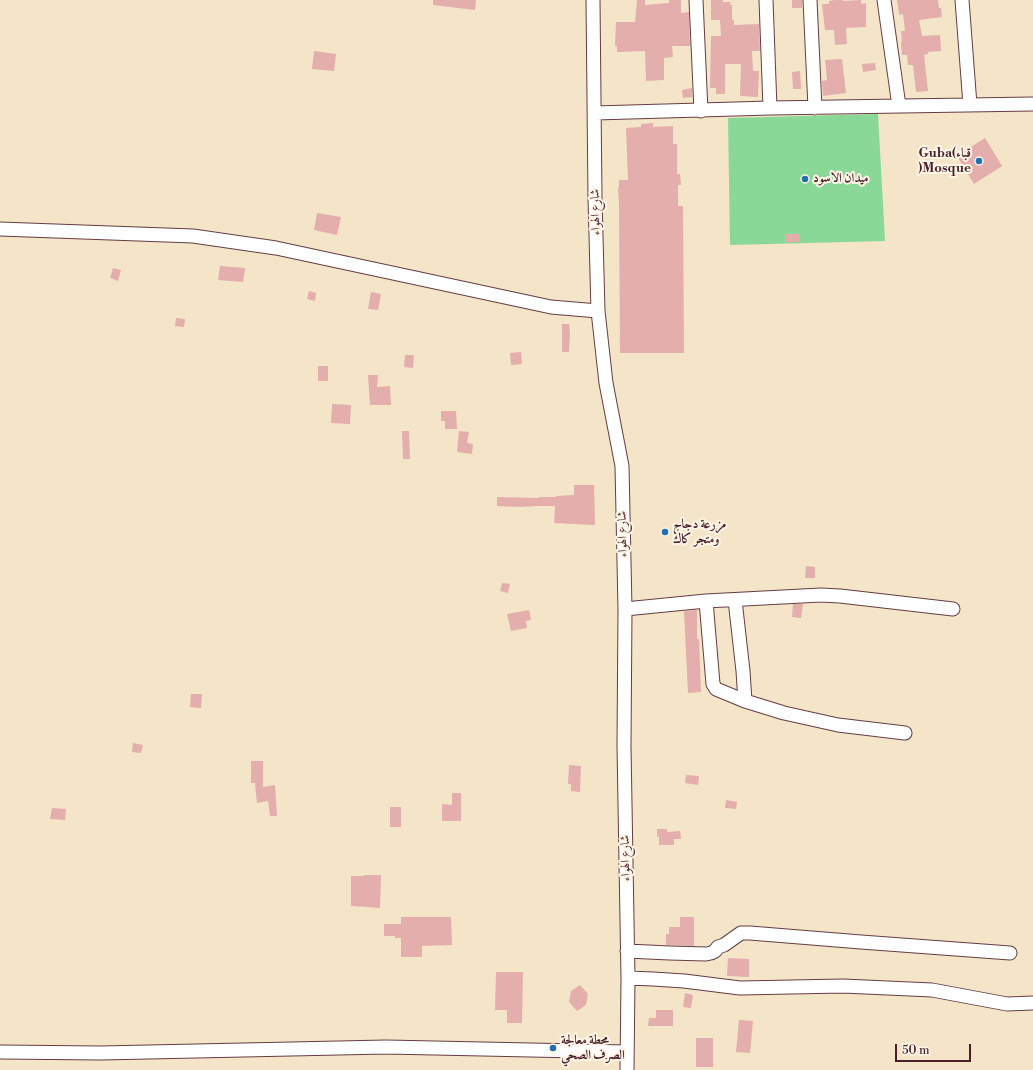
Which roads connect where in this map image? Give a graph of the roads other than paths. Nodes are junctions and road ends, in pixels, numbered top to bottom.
1 (593, 0) edge
2 (696, 0) edge
3 (766, 0) edge
4 (810, 0) edge
5 (884, 0) edge
6 (962, 0) edge
7 (1033, 104) edge
8 (970, 105) junction
9 (899, 106) junction
10 (770, 108) junction
11 (815, 108) junction
12 (701, 111) junction
13 (595, 113) junction
14 (0, 230) edge
15 (598, 311) junction
16 (735, 600) junction
17 (706, 601) junction
18 (624, 609) junction
19 (953, 609) dead end
20 (745, 701) junction
21 (905, 733) dead end
22 (627, 951) junction
23 (1010, 953) dead end
24 (628, 978) junction
25 (1033, 1003) edge
26 (0, 1052) edge
27 (627, 1052) junction
28 (627, 1070) edge

1 - 13 street, شارع الهواء
2 - 12 street
3 - 10 street
4 - 11 street
5 - 9 street
6 - 8 street
7 - 8 street
8 - 9 street
9 - 11 street
10 - 11 street
10 - 12 street
12 - 13 street
13 - 15 street, شارع الهواء
14 - 15 street
15 - 18 street, شارع الهواء
16 - 17 street
16 - 19 street
16 - 20 street
17 - 18 street
17 - 20 street
18 - 22 street, شارع الهواء
20 - 21 street
22 - 23 street
22 - 24 street, شارع الهواء
24 - 25 street
24 - 27 street, شارع الهواء
26 - 27 street
27 - 28 street, شارع الهواء

